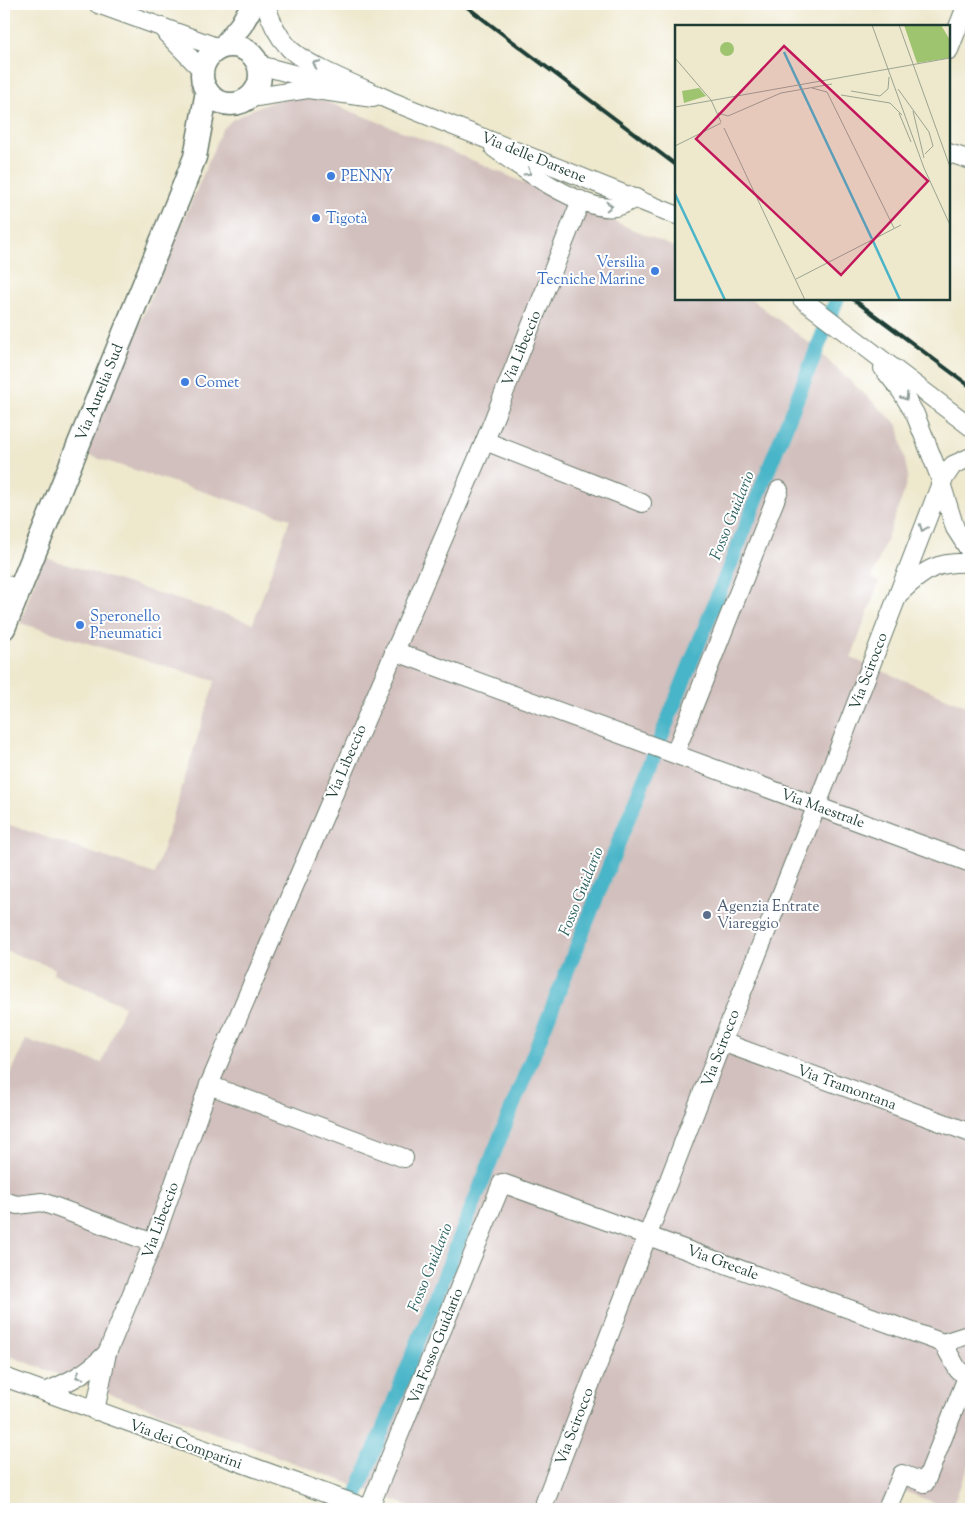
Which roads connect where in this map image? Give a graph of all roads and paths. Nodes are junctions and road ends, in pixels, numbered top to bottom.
1 (98, 4) edge
2 (967, 4) edge
3 (257, 5) edge
4 (161, 27) junction
5 (222, 47) junction
6 (950, 47) edge
7 (256, 61) junction
8 (205, 81) junction
9 (360, 96) junction
10 (240, 101) junction
11 (391, 101) junction
12 (475, 133) junction
13 (950, 153) edge
14 (195, 157) junction
15 (971, 160) edge
16 (636, 198) junction
17 (581, 200) junction
18 (675, 215) edge
19 (803, 300) edge
20 (863, 345) junction
21 (971, 427) edge
22 (485, 441) junction
23 (971, 457) edge
24 (941, 482) junction
25 (779, 490) dead end
26 (642, 503) dead end
27 (971, 553) edge
28 (971, 563) edge
29 (12, 586) edge
30 (897, 596) junction
31 (4, 628) edge
32 (394, 651) junction
33 (672, 752) junction
34 (816, 805) junction
35 (971, 863) edge
36 (722, 1042) junction
37 (209, 1085) junction
38 (971, 1133) edge
39 (404, 1158) dead end
40 (502, 1183) joint
41 (4, 1201) edge
42 (648, 1234) junction
43 (152, 1243) junction
44 (971, 1334) edge
45 (943, 1343) junction
46 (107, 1353) junction
47 (4, 1377) edge
48 (969, 1377) edge
49 (45, 1392) junction
50 (95, 1411) junction
51 (543, 1507) edge
52 (369, 1509) edge
53 (887, 1509) edge

1 - 4 street
2 - 6 street
3 - 5 main road, Via Aurelia Sud
3 - 7 main road, Via Aurelia Sud
11 -> 3 street, Via delle Darsene
4 - 5 street
4 - 8 street
5 - 7 main road
5 - 8 main road, Via Aurelia Sud
7 - 9 street, Via delle Darsene
7 - 10 main road, Via Aurelia Sud
8 - 10 main road
8 - 14 main road, Via Aurelia Sud
9 - 10 street, Via delle Darsene
9 - 11 street, Via delle Darsene
10 - 14 main road, Via Aurelia Sud
11 - 12 street, Via delle Darsene
12 - 16 street, Via delle Darsene
12 -> 17 street
13 - 15 street
14 - 29 main road, Via Aurelia Sud
17 -> 16 street
16 - 18 street, Via delle Darsene
17 - 22 street, Via Libeccio
19 - 20 street
20 - 21 street
20 -> 24 street
22 - 26 street
22 - 32 street, Via Libeccio
23 - 24 street
24 - 27 street
24 -> 30 street, Via Scirocco
25 - 33 street
28 - 30 street, Via Scirocco
29 - 31 main road, Via Aurelia Sud
30 - 34 street, Via Scirocco
32 - 33 street, Via Maestrale
32 - 37 street, Via Libeccio
33 - 34 street, Via Maestrale
34 - 35 street, Via Maestrale
34 - 36 street, Via Scirocco
36 - 38 street, Via Tramontana
36 - 42 street, Via Scirocco
37 - 39 street
37 - 43 street, Via Libeccio
40 - 42 street, Via Grecale
40 - 52 street, Via Fosso Guidario
41 - 43 street
42 - 45 street, Via Grecale
42 - 51 street, Via Scirocco
43 - 46 street, Via Libeccio
44 - 45 street
45 - 48 street
46 -> 49 street, Via Libeccio
46 - 50 street, Via Libeccio
47 - 49 street, Via dei Comparini
48 - 53 street
49 - 50 street, Via dei Comparini
50 - 52 street, Via dei Comparini

